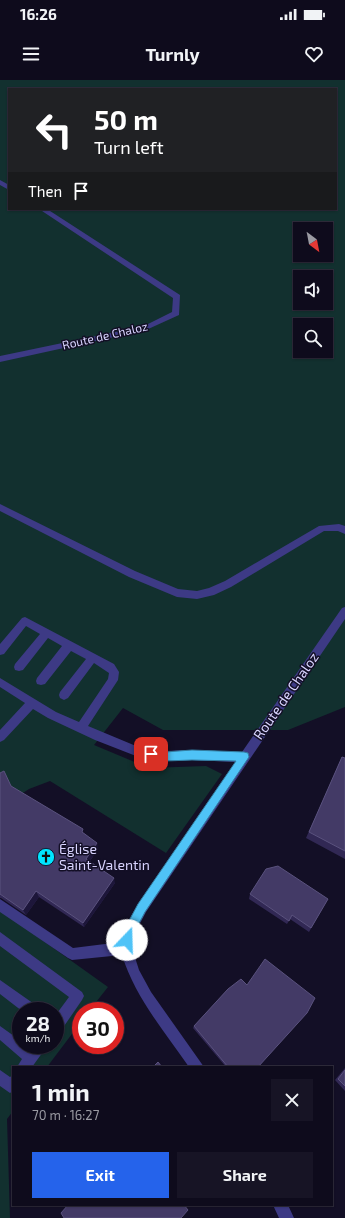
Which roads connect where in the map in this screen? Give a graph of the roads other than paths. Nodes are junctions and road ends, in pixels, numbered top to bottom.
1 (44, 210) edge
2 (0, 359) edge
3 (0, 508) edge
4 (345, 530) edge
5 (345, 611) edge
6 (47, 633) junction
7 (69, 645) junction
8 (0, 651) edge
9 (92, 658) junction
10 (19, 668) dead end
11 (42, 680) dead end
12 (2, 686) edge
13 (64, 695) dead end
14 (32, 702) junction
15 (81, 728) junction
16 (0, 737) edge
17 (244, 757) junction
18 (0, 904) edge
19 (0, 938) edge
20 (126, 948) junction
21 (0, 986) edge
22 (20, 1002) edge
23 (64, 1015) edge
24 (0, 1032) edge
25 (34, 1054) edge
26 (28, 1062) edge
27 (197, 1066) edge
28 (0, 1077) edge
29 (12, 1083) edge
30 (281, 1206) edge
31 (287, 1218) edge

1 - 2 street, Route de Chaloz
3 - 4 street
5 - 17 street, Route de Chaloz
6 - 7 street
6 - 8 street
6 - 10 street
7 - 9 street
7 - 11 street
9 - 13 street
9 - 15 street
12 - 14 street
14 - 15 street
14 - 16 street
15 - 17 street
17 - 20 street, Route de Chaloz
18 - 20 street
19 - 23 street
20 - 27 street
21 - 22 street
24 - 26 street
25 - 26 street
28 - 29 street
30 - 31 street

